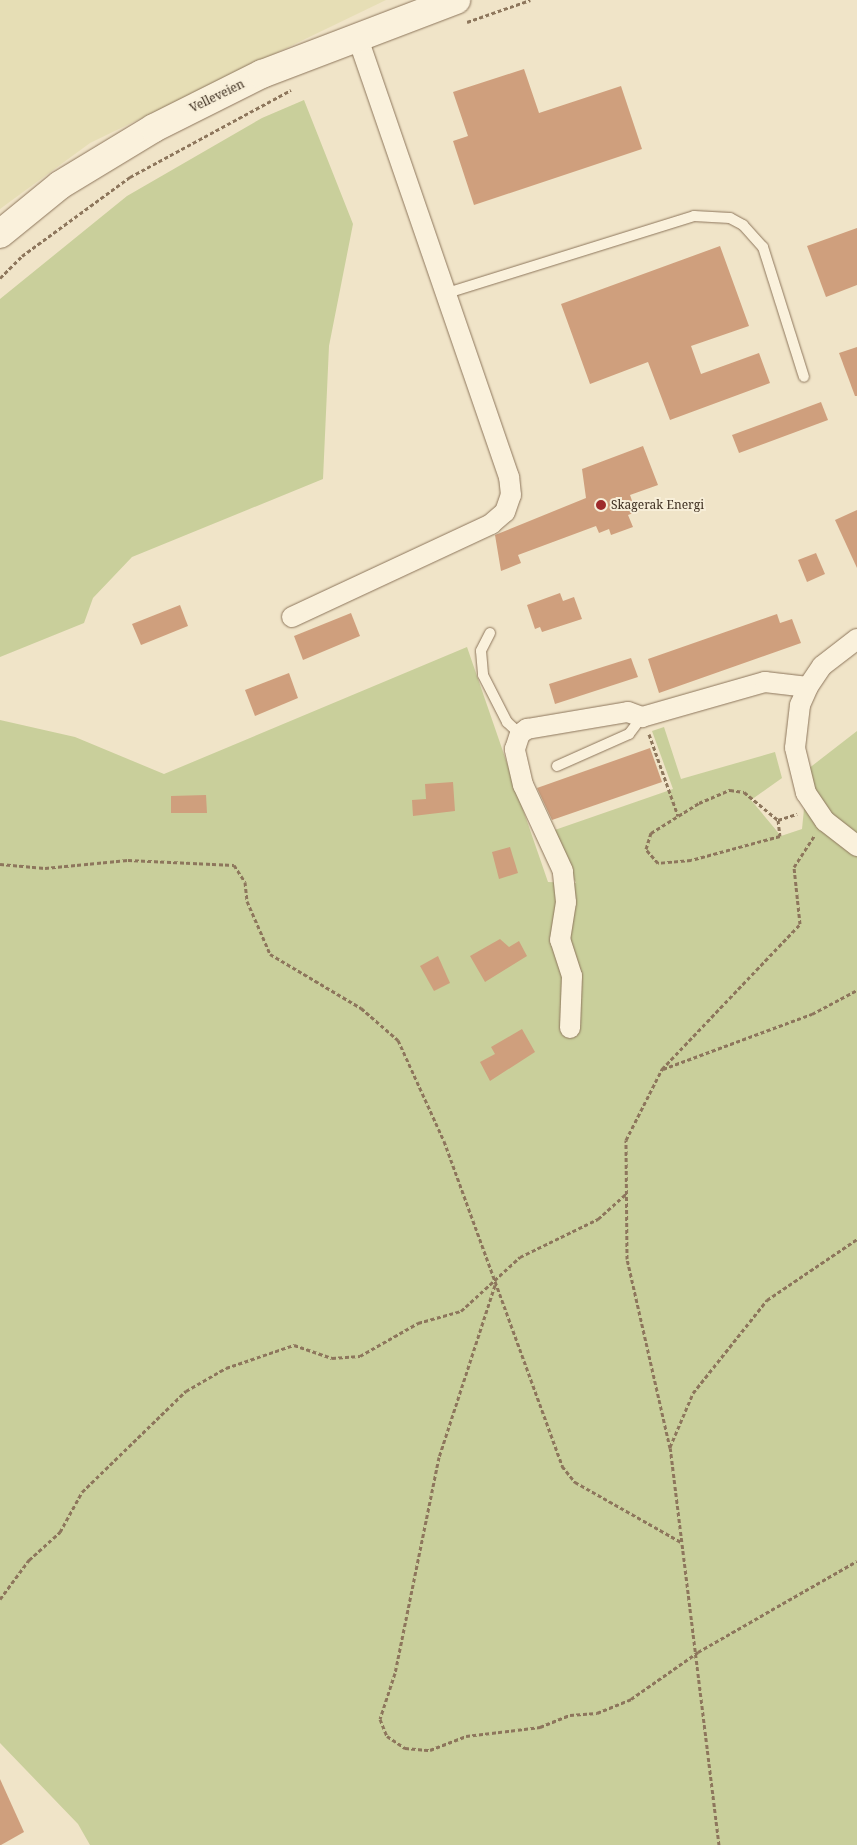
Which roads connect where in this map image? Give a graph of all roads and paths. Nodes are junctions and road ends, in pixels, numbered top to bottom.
1 (530, 0) edge
2 (457, 13) edge
3 (357, 35) junction
4 (295, 88) dead end
5 (0, 234) edge
6 (0, 278) edge
7 (444, 294) junction
8 (804, 377) dead end
9 (292, 617) dead end
10 (490, 633) dead end
11 (857, 639) edge
12 (808, 687) junction
13 (642, 716) junction
14 (520, 734) junction
15 (557, 766) dead end
16 (802, 812) dead end
17 (678, 816) junction
18 (778, 820) junction
19 (825, 821) junction
20 (857, 846) edge
21 (0, 864) edge
22 (857, 990) edge
23 (570, 1028) dead end
24 (662, 1069) junction
25 (626, 1194) junction
26 (857, 1239) edge
27 (495, 1285) junction
28 (670, 1448) junction
29 (681, 1542) junction
30 (857, 1561) edge
31 (0, 1599) edge
32 (698, 1652) junction
33 (719, 1845) edge

1 - 2 path
2 - 3 main road, Velleveien
3 - 5 main road, Velleveien
3 - 7 street
4 - 6 path
7 - 8 lane
7 - 9 street
10 - 14 lane
11 - 12 street
12 - 13 street
12 - 19 street
13 - 14 street
13 - 15 lane
13 - 17 path
14 - 23 street
16 - 18 path
17 - 18 path
17 - 18 path
19 - 20 street
19 - 24 path
21 - 27 path
22 - 24 path
24 - 25 path
25 - 27 path
25 - 28 path
26 - 28 path
27 - 29 path
27 - 31 path
27 - 32 path
28 - 29 path
29 - 32 path
30 - 32 path
32 - 33 path

